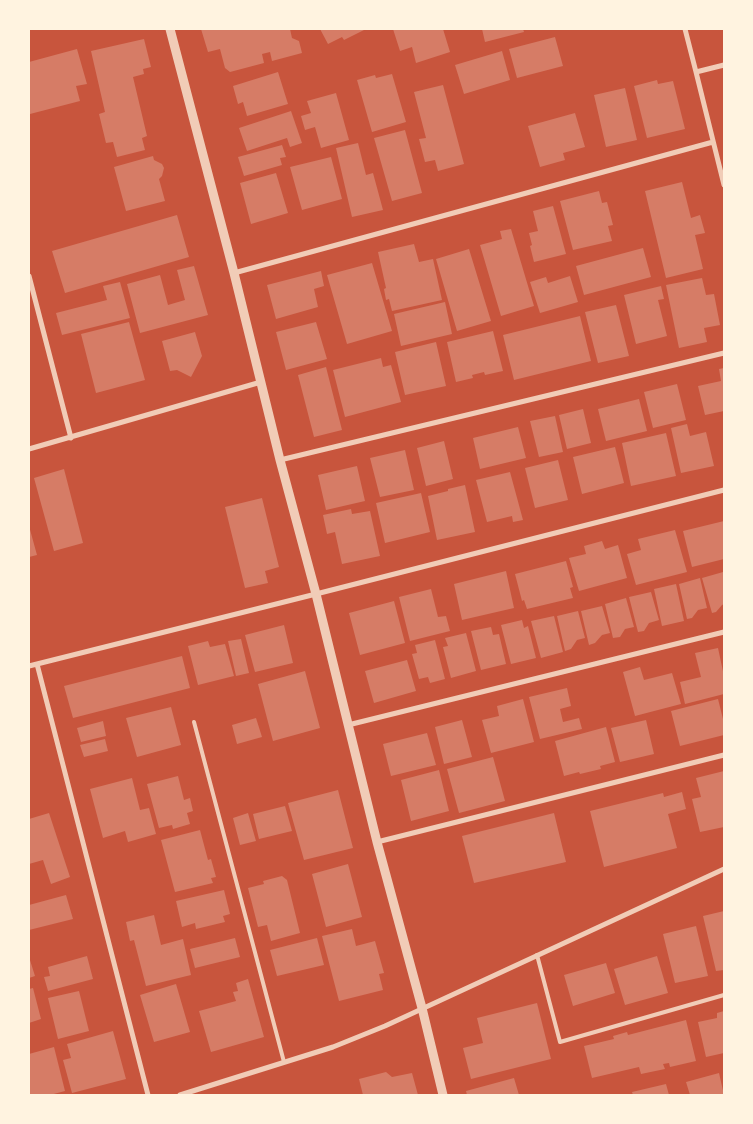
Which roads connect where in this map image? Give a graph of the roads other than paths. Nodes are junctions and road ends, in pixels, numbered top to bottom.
1 (170, 29) edge
2 (685, 29) edge
3 (724, 65) edge
4 (696, 72) junction
5 (713, 142) junction
6 (724, 185) edge
7 (234, 273) junction
8 (29, 276) edge
9 (724, 353) edge
10 (262, 382) junction
11 (72, 438) junction
12 (29, 449) edge
13 (280, 460) junction
14 (724, 490) edge
15 (316, 594) junction
16 (724, 632) edge
17 (37, 664) junction
18 (29, 666) edge
19 (194, 722) dead end
20 (348, 725) junction
21 (724, 755) edge
22 (377, 842) junction
23 (724, 869) edge
24 (537, 955) junction
25 (724, 995) edge
26 (422, 1008) junction
27 (284, 1062) junction
28 (148, 1095) edge
29 (180, 1095) edge
30 (443, 1095) edge

1 - 7 street
2 - 4 street
3 - 4 street
4 - 5 street
5 - 6 street
5 - 7 street
7 - 10 street
8 - 11 street
9 - 13 street
10 - 11 street
10 - 13 street
11 - 12 street
13 - 15 street
14 - 15 street
15 - 17 street
15 - 20 street
16 - 20 street
17 - 18 street
17 - 28 street
19 - 27 lane
20 - 22 street
21 - 22 street
22 - 26 street
23 - 24 street
24 - 25 lane
24 - 26 street
26 - 27 street
26 - 30 street
27 - 29 street

